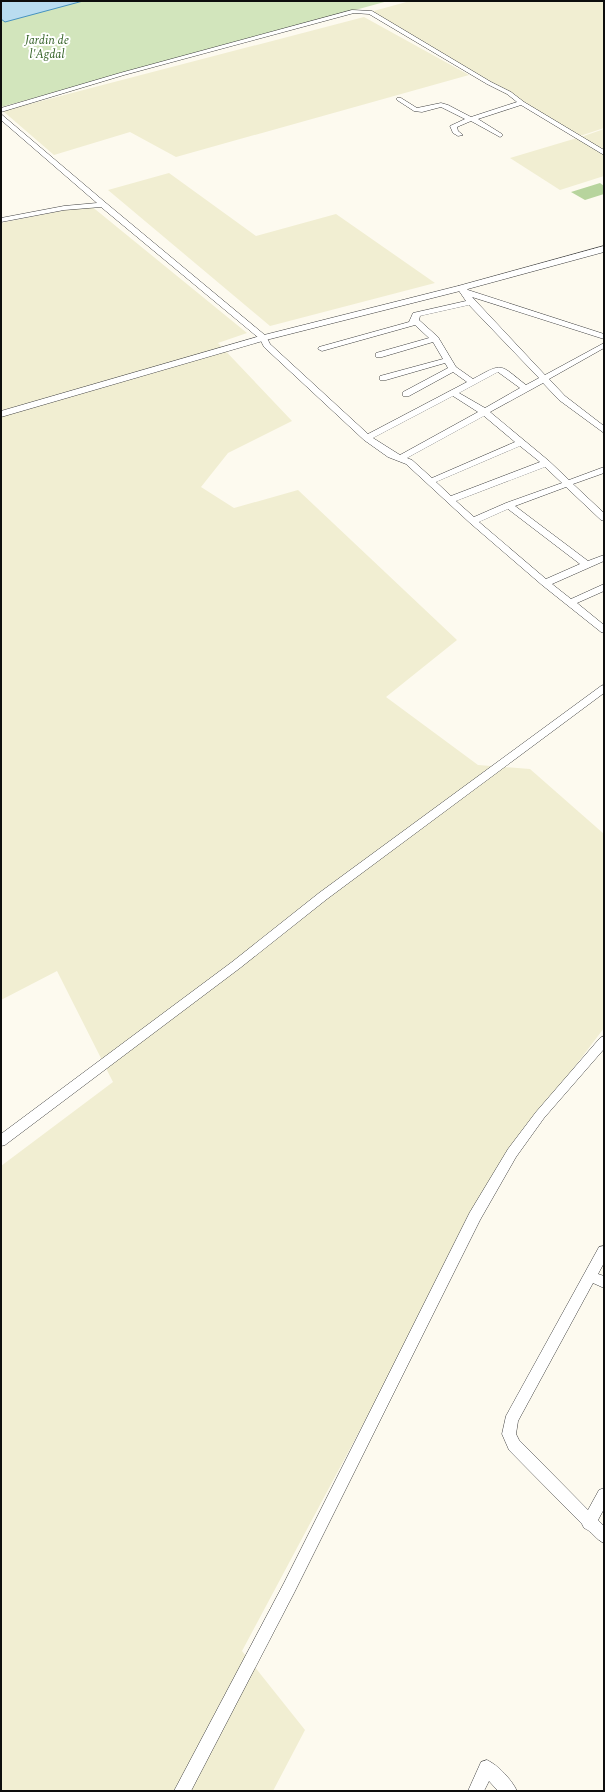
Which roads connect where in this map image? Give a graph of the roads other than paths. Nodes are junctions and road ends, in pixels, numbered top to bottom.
1 (399, 99) dead end
2 (522, 103) junction
3 (1, 110) edge
4 (1, 116) edge
5 (472, 119) junction
6 (460, 135) dead end
7 (500, 135) dead end
8 (604, 154) edge
9 (103, 205) junction
10 (1, 220) edge
11 (604, 248) edge
12 (463, 290) junction
13 (472, 302) junction
14 (415, 321) junction
15 (604, 337) edge
16 (263, 338) junction
17 (435, 339) junction
18 (604, 345) edge
19 (322, 349) dead end
20 (380, 355) dead end
21 (447, 360) junction
22 (453, 369) junction
23 (383, 378) dead end
24 (544, 378) junction
25 (472, 382) junction
26 (525, 388) junction
27 (453, 393) junction
28 (406, 394) dead end
29 (483, 411) junction
30 (1, 414) edge
31 (604, 430) edge
32 (367, 438) junction
33 (520, 442) junction
34 (400, 459) junction
35 (546, 463) junction
36 (604, 470) edge
37 (430, 482) junction
38 (566, 484) junction
39 (449, 500) junction
40 (509, 505) junction
41 (604, 517) edge
42 (473, 521) junction
43 (604, 558) edge
44 (587, 564) junction
45 (545, 583) junction
46 (604, 587) edge
47 (570, 603) junction
48 (603, 629) edge
49 (604, 688) edge
50 (604, 1040) edge
51 (1, 1141) edge
52 (604, 1252) edge
53 (590, 1276) junction
54 (604, 1282) edge
55 (604, 1495) edge
56 (589, 1523) junction
57 (604, 1536) edge
58 (182, 1791) edge
59 (476, 1791) edge
60 (509, 1791) edge

1 - 5 street
2 - 3 street
2 - 5 street
2 - 8 street
4 - 9 street
5 - 6 street
5 - 7 street
9 - 10 street
9 - 16 street
11 - 12 street
12 - 13 street
12 - 15 street
12 - 16 street
13 - 14 street
13 - 24 street
14 - 17 street
14 - 19 street
16 - 30 street
16 - 32 street
17 - 20 street
17 - 21 street
18 - 24 street
21 - 22 street
21 - 23 street
22 - 25 street
22 - 28 street
24 - 26 street
24 - 31 street
25 - 26 street
25 - 27 street
26 - 29 street
27 - 29 street
27 - 32 street
29 - 33 street
29 - 34 street
32 - 34 street
33 - 35 street
33 - 37 street
34 - 37 street
35 - 38 street
35 - 39 street
36 - 38 street
37 - 39 street
38 - 40 street
38 - 41 street
39 - 42 street
40 - 42 street
40 - 44 street
42 - 45 street
43 - 44 street
44 - 45 street
45 - 47 street
46 - 47 street
47 - 48 street
49 - 51 street
50 - 58 street
52 - 53 street
53 - 54 street
53 - 56 street
55 - 56 street
56 - 57 street
59 - 60 street

